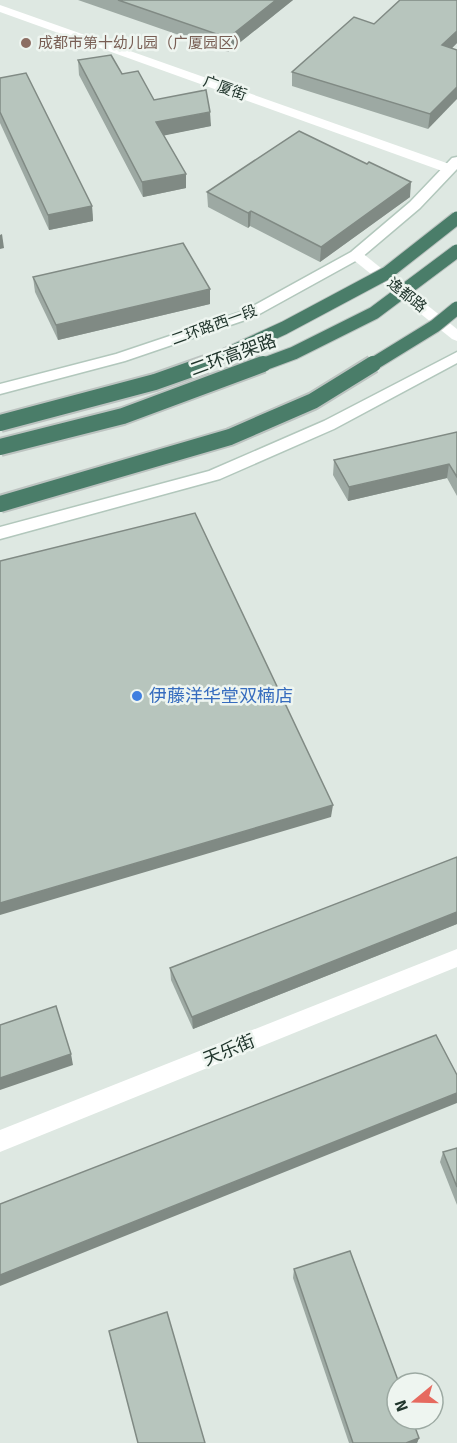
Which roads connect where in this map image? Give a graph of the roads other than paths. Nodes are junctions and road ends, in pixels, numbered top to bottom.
1 (0, 8) edge
2 (454, 165) edge
3 (457, 218) edge
4 (457, 251) edge
5 (356, 255) junction
6 (457, 308) edge
7 (457, 336) edge
8 (457, 357) edge
9 (0, 389) edge
10 (0, 423) edge
11 (0, 447) edge
12 (0, 504) edge
13 (0, 533) edge
14 (457, 958) edge
15 (0, 1141) edge

1 - 2 street, 广厦街
2 - 5 street, 二环路西一段
3 - 10 highway, bridge
4 - 11 highway, 二环高架路, bridge
5 - 7 street, 逸都路
5 - 9 street, 二环路西一段
6 - 12 highway, bridge
8 - 13 street
14 - 15 street, 天乐街

